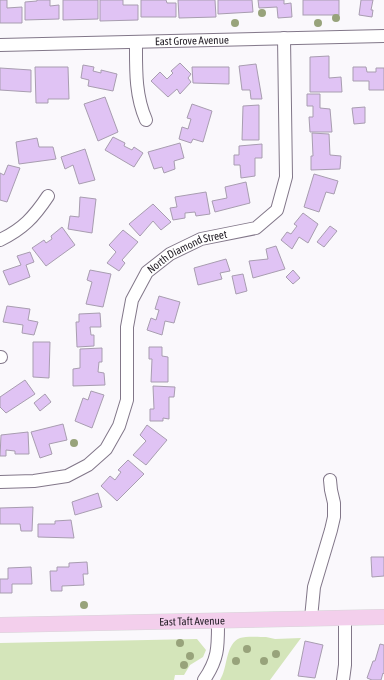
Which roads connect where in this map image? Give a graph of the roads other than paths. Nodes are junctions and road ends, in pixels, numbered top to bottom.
1 (384, 36) edge
2 (284, 38) junction
3 (136, 42) junction
4 (0, 44) edge
5 (146, 120) dead end
6 (48, 196) dead end
7 (0, 240) edge
8 (330, 480) dead end
9 (0, 482) edge
10 (384, 617) edge
11 (310, 618) junction
12 (345, 618) junction
13 (218, 620) junction
14 (0, 625) edge
15 (204, 680) edge
16 (344, 680) edge

1 - 2 street, East Grove Avenue
2 - 3 street, East Grove Avenue
2 - 9 street, North Diamond Street
3 - 4 street, East Grove Avenue
3 - 5 street
6 - 7 street
8 - 11 street
10 - 12 main road, East Taft Avenue
11 - 12 main road, East Taft Avenue
11 - 13 main road, East Taft Avenue
12 - 16 street
13 - 14 main road, East Taft Avenue
13 - 15 street

